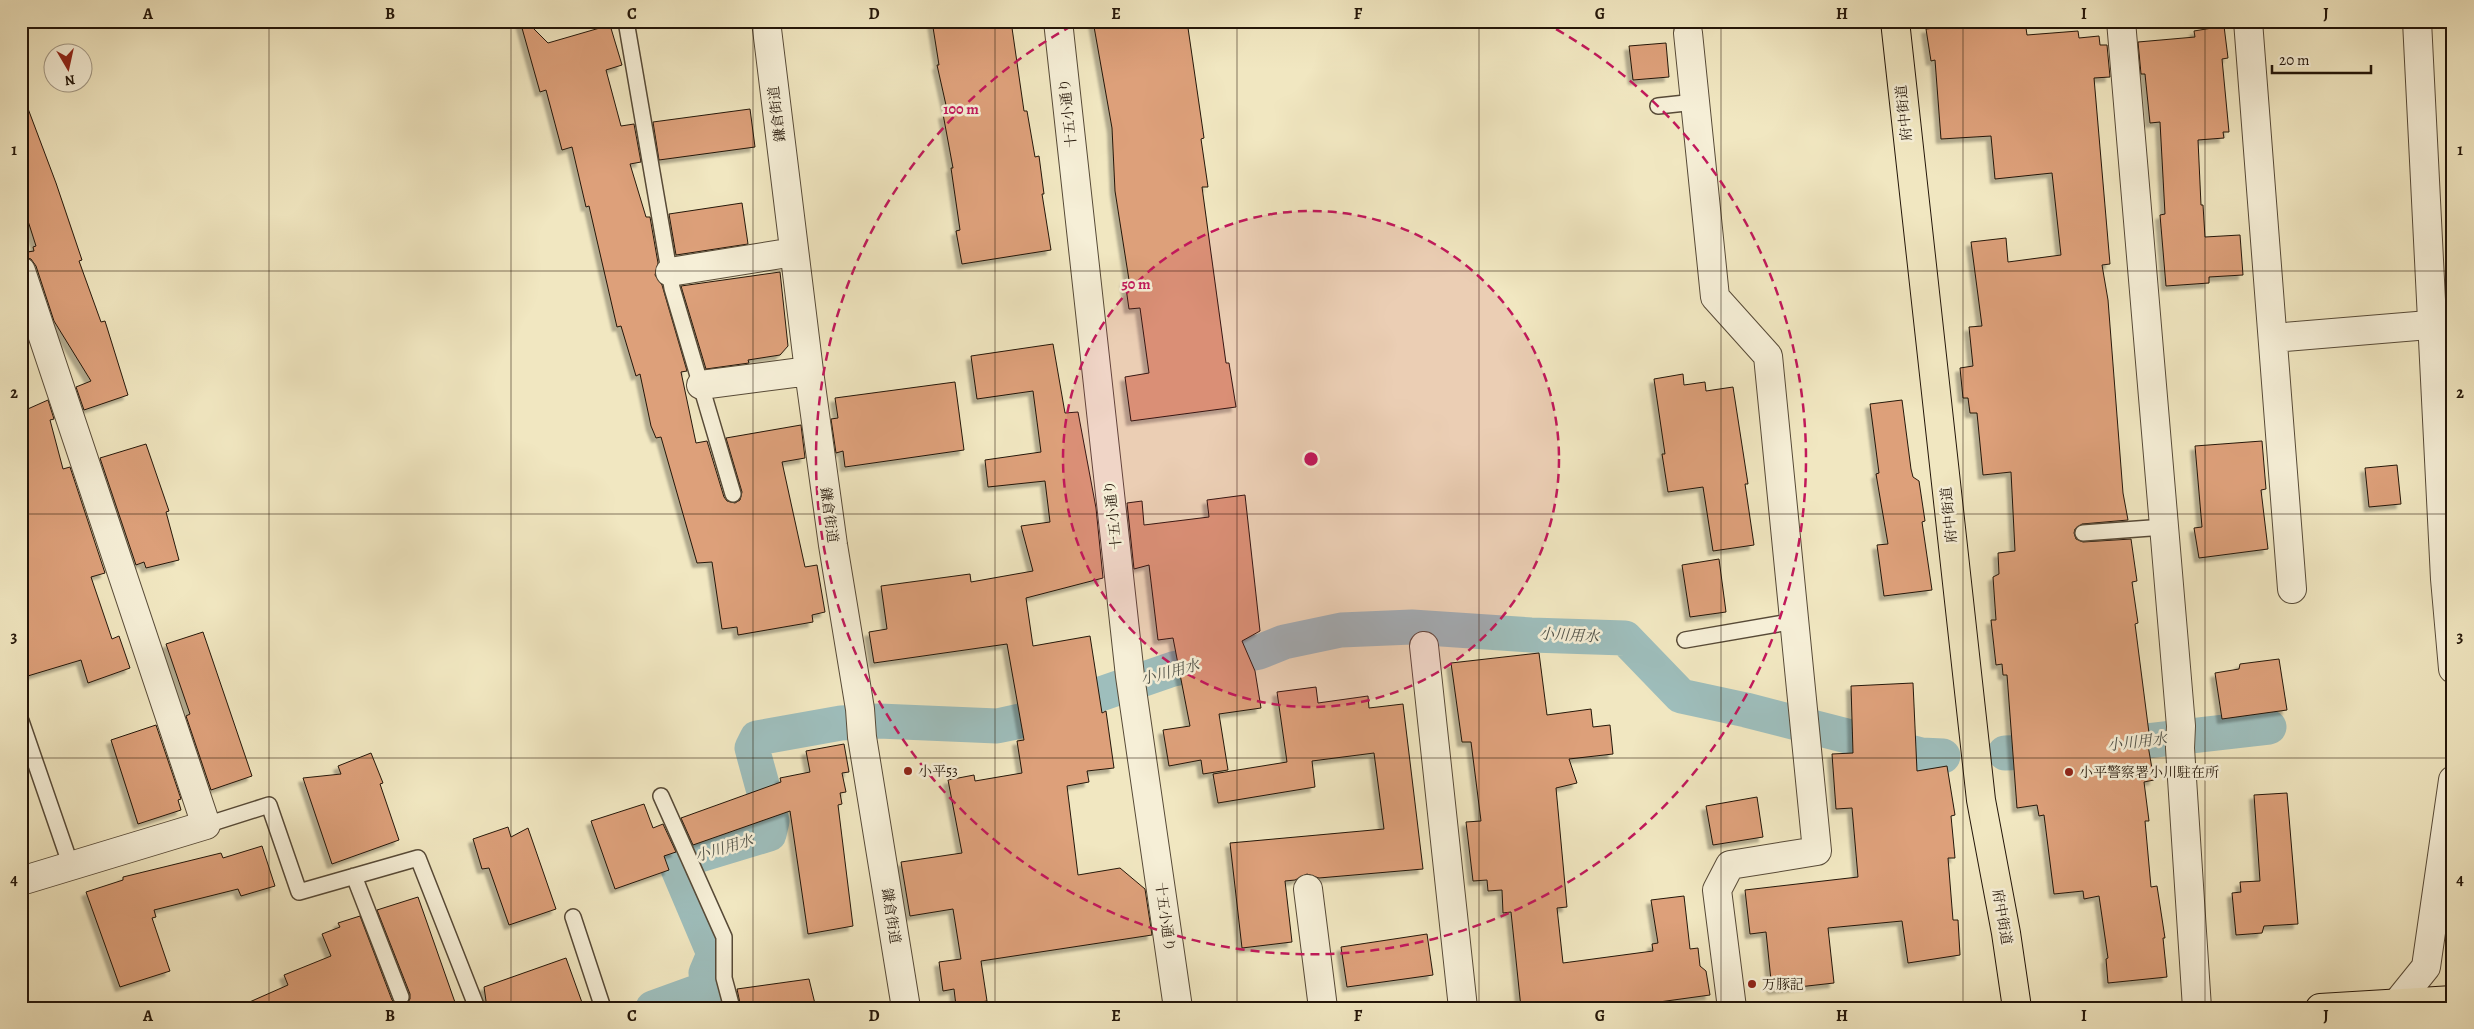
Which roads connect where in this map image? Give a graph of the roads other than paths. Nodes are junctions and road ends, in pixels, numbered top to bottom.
1 (626, 21) edge
2 (766, 21) edge
3 (1058, 21) edge
4 (1895, 21) edge
5 (2121, 21) edge
6 (2248, 21) edge
7 (2417, 21) edge
8 (1688, 33) dead end
9 (1695, 102) junction
10 (1658, 106) dead end
11 (794, 252) junction
12 (21, 271) edge
13 (670, 272) junction
14 (2443, 324) edge
15 (2273, 338) junction
16 (810, 371) junction
17 (700, 385) junction
18 (733, 494) dead end
19 (2164, 527) junction
20 (2084, 533) dead end
21 (2292, 589) dead end
22 (1795, 621) junction
23 (1685, 640) dead end
24 (1424, 646) dead end
25 (2453, 669) edge
26 (21, 721) edge
27 (2453, 780) edge
28 (661, 796) dead end
29 (206, 825) junction
30 (71, 866) junction
31 (354, 876) junction
32 (21, 881) edge
33 (1308, 889) dead end
34 (573, 917) dead end
35 (401, 997) dead end
36 (2453, 1000) edge
37 (2397, 1006) edge
38 (477, 1008) edge
39 (603, 1008) edge
40 (732, 1008) edge
41 (906, 1008) edge
42 (1178, 1008) edge
43 (1323, 1008) edge
44 (1463, 1008) edge
45 (1732, 1008) edge
46 (2016, 1008) edge
47 (2197, 1008) edge
48 (2320, 1008) edge

1 - 13 lane
2 - 11 street, 鎌倉街道
3 - 42 street, 十五小通り
4 - 46 main road, 府中街道
5 - 19 street
6 - 15 street
7 - 14 street
8 - 9 street
9 - 10 lane
9 - 22 street
11 - 13 street
11 - 16 street, 鎌倉街道
12 - 29 street
13 - 17 lane
14 - 15 street
14 - 25 street
15 - 21 street
16 - 17 street
16 - 41 street, 鎌倉街道
17 - 18 lane
19 - 20 lane
19 - 47 street
22 - 23 lane
22 - 45 street
24 - 44 street
26 - 30 lane
27 - 37 street
28 - 40 lane
29 - 30 street
29 - 31 lane
30 - 32 street
31 - 35 lane
31 - 38 lane
33 - 43 street
34 - 39 lane
36 - 37 main road
37 - 48 main road

